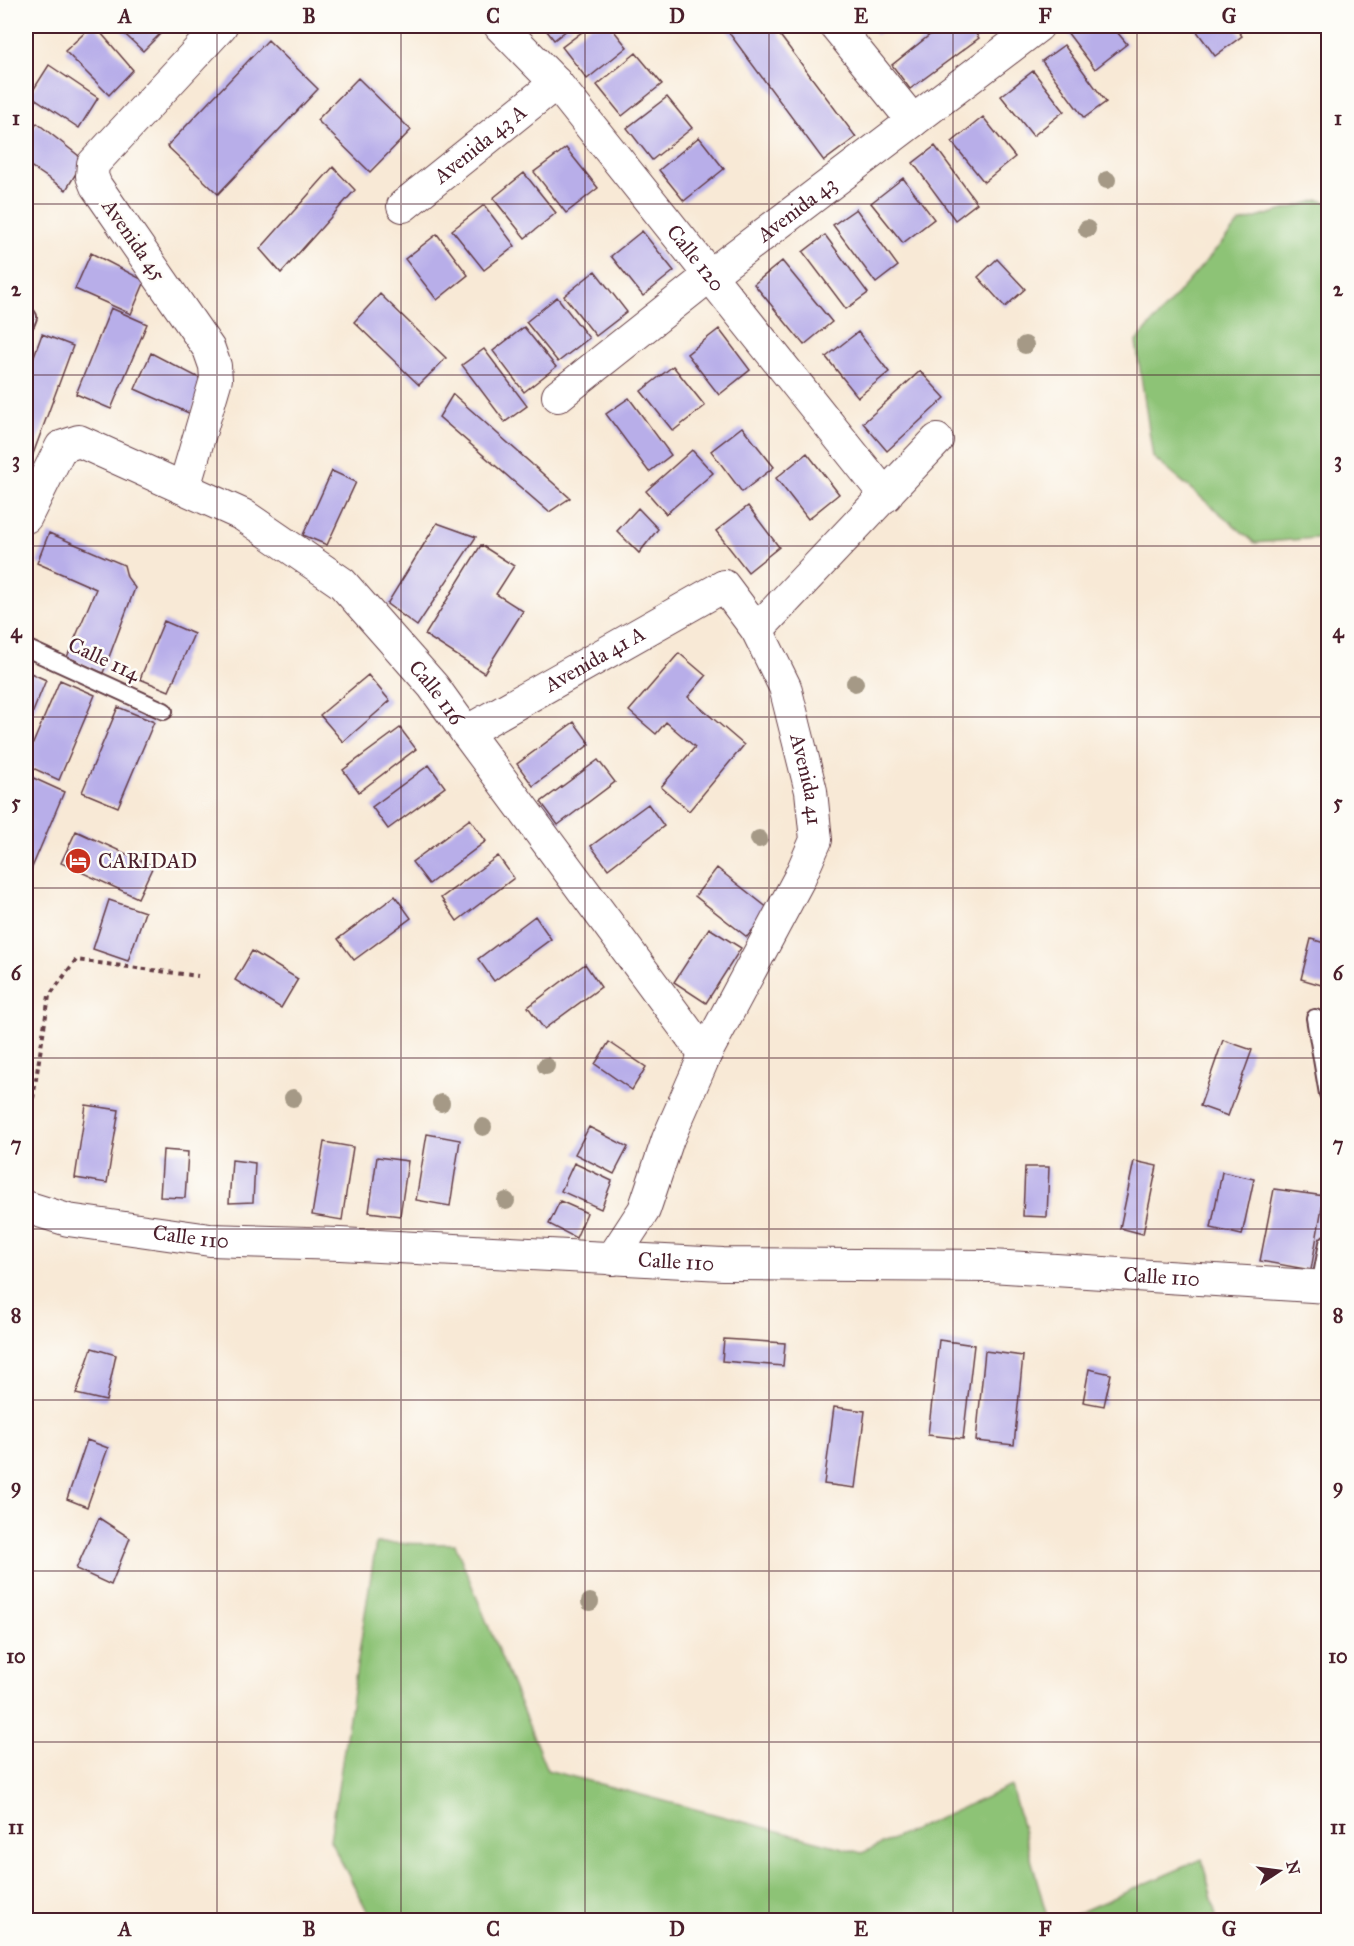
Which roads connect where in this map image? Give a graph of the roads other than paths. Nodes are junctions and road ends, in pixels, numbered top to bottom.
1 (221, 26) edge
2 (501, 26) edge
3 (836, 26) edge
4 (1038, 26) edge
5 (556, 83) junction
6 (913, 121) junction
7 (403, 206) dead end
8 (709, 276) junction
9 (26, 316) edge
10 (26, 322) edge
11 (558, 396) dead end
12 (937, 440) dead end
13 (184, 488) junction
14 (886, 496) junction
15 (26, 517) edge
16 (724, 586) joint
17 (757, 630) junction
18 (26, 648) edge
19 (164, 711) dead end
20 (466, 732) junction
21 (1315, 1018) dead end
22 (705, 1055) junction
23 (1329, 1094) edge
24 (26, 1207) edge
25 (1329, 1243) edge
26 (612, 1259) junction
27 (1324, 1286) edge

1 - 13 street, Avenida 45
2 - 5 street, Calle 120
3 - 6 street
4 - 6 street, Avenida 43
5 - 7 street, Avenida 43 A
5 - 8 street, Calle 120
6 - 8 street, Avenida 43
8 - 11 street, Avenida 43
8 - 14 street, Calle 120
9 - 10 lane
12 - 14 street
13 - 15 street, Calle 116
13 - 20 street, Calle 116
14 - 17 street
16 - 17 street, Avenida 41
16 - 20 street, Avenida 41 A
17 - 22 street, Avenida 41
18 - 19 lane, Calle 114
20 - 22 street, Calle 116
21 - 23 lane
22 - 26 street, Avenida 41
24 - 26 street, Calle 110
25 - 27 lane
26 - 27 street, Calle 110

